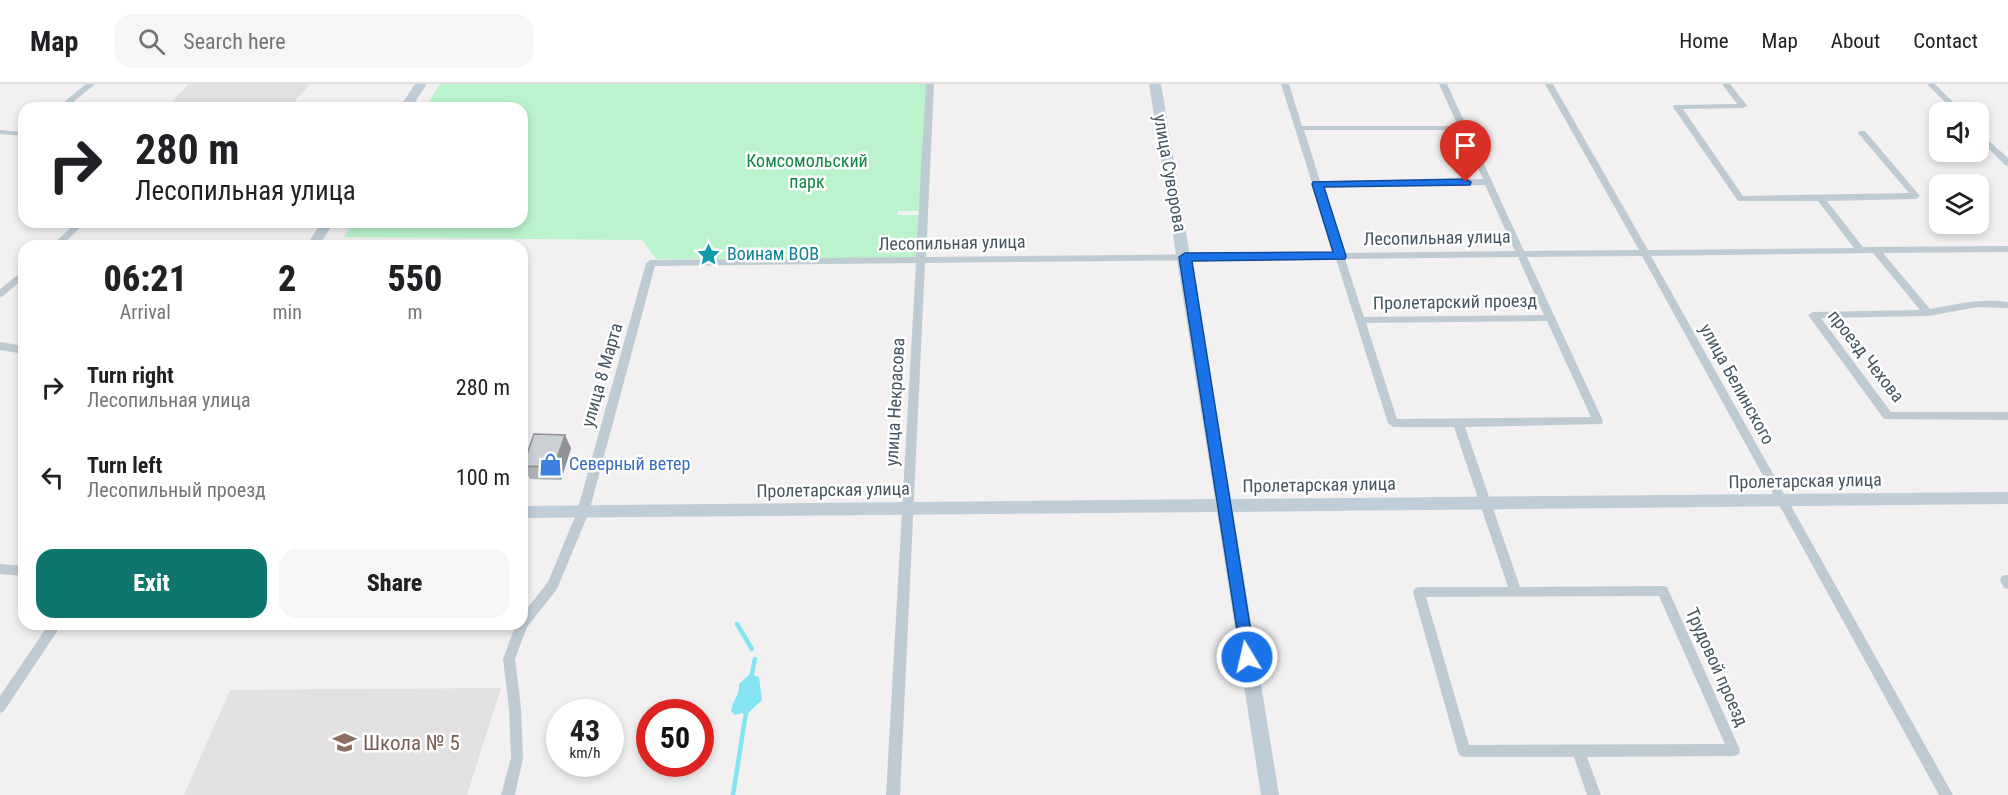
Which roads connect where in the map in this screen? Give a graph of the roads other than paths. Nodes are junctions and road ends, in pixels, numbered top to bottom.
1 (91, 84) edge
2 (421, 84) edge
3 (930, 84) edge
4 (1155, 84) edge
5 (1285, 84) edge
6 (1443, 84) edge
7 (1549, 84) edge
8 (1725, 84) edge
9 (1931, 84) edge
10 (68, 102) edge
11 (409, 102) edge
12 (1949, 102) edge
13 (1299, 128) junction
14 (1463, 128) junction
15 (0, 132) edge
16 (1862, 133) dead end
17 (18, 134) edge
18 (1989, 144) edge
19 (2008, 164) edge
20 (1487, 182) junction
21 (1317, 184) junction
22 (1820, 198) junction
23 (75, 228) edge
24 (62, 240) edge
25 (2008, 249) edge
26 (1861, 251) junction
27 (1876, 251) junction
28 (1645, 253) junction
29 (1520, 254) junction
30 (1341, 256) junction
31 (1185, 257) junction
32 (921, 260) junction
33 (651, 263) joint
34 (18, 278) edge
35 (0, 294) edge
36 (2008, 305) edge
37 (1928, 313) junction
38 (1550, 318) junction
39 (1361, 320) junction
40 (0, 346) edge
41 (18, 349) edge
42 (2008, 416) edge
43 (1458, 423) junction
44 (2008, 498) edge
45 (1782, 500) junction
46 (1223, 506) junction
47 (907, 509) junction
48 (1490, 510) junction
49 (528, 512) edge
50 (583, 512) junction
51 (0, 569) edge
52 (18, 570) edge
53 (1516, 592) junction
54 (528, 616) edge
55 (52, 630) edge
56 (520, 630) edge
57 (0, 706) edge
58 (1578, 750) junction
59 (508, 795) edge
60 (893, 795) edge
61 (1270, 795) edge
62 (1594, 795) edge
63 (1946, 795) edge

1 - 10 street
2 - 11 main road
3 - 32 street, улица Некрасова
4 - 31 main road, улица Суворова
5 - 13 street, Пролетарский проезд
6 - 14 street, Пролетарский проезд
7 - 28 street, улица Белинского
8 - 22 street
9 - 12 street
13 - 14 street
13 - 21 street, Пролетарский проезд
14 - 20 street, Пролетарский проезд
15 - 17 street
16 - 22 street
18 - 19 street
20 - 21 street
20 - 29 street, Пролетарский проезд
21 - 30 street, Пролетарский проезд
22 - 26 street
23 - 24 street
25 - 27 street, Лесопильная улица
26 - 27 street, Лесопильная улица
26 - 28 street, Лесопильная улица
27 - 37 street
28 - 29 street, Лесопильная улица
28 - 45 street, улица Белинского
29 - 30 street, Лесопильная улица
29 - 38 street, Пролетарский проезд
30 - 31 street, Лесопильная улица
30 - 39 street, Пролетарский проезд
31 - 32 street, Лесопильная улица
31 - 46 main road, улица Суворова
32 - 33 street, Лесопильная улица
32 - 47 street, улица Некрасова
33 - 50 street, улица 8 Марта
34 - 35 street
36 - 37 street, проезд Чехова
37 - 42 street, проезд Чехова
38 - 39 street, Пролетарский проезд
38 - 43 street, Пролетарский проезд
39 - 43 street, Пролетарский проезд
40 - 41 street
43 - 48 street
44 - 45 main road, Пролетарская улица
45 - 48 main road, Пролетарская улица
45 - 63 street, улица Белинского
46 - 47 main road, Пролетарская улица
46 - 48 main road, Пролетарская улица
46 - 61 main road, улица Суворова
47 - 50 main road, Пролетарская улица
47 - 60 street, улица Некрасова
48 - 53 street
49 - 50 main road, Пролетарская улица
50 - 54 street, улица 8 Марта
51 - 52 street
53 - 58 street, Трудовой проезд
53 - 58 street, Трудовой проезд
55 - 57 street
56 - 59 street, улица 8 Марта
58 - 62 street

